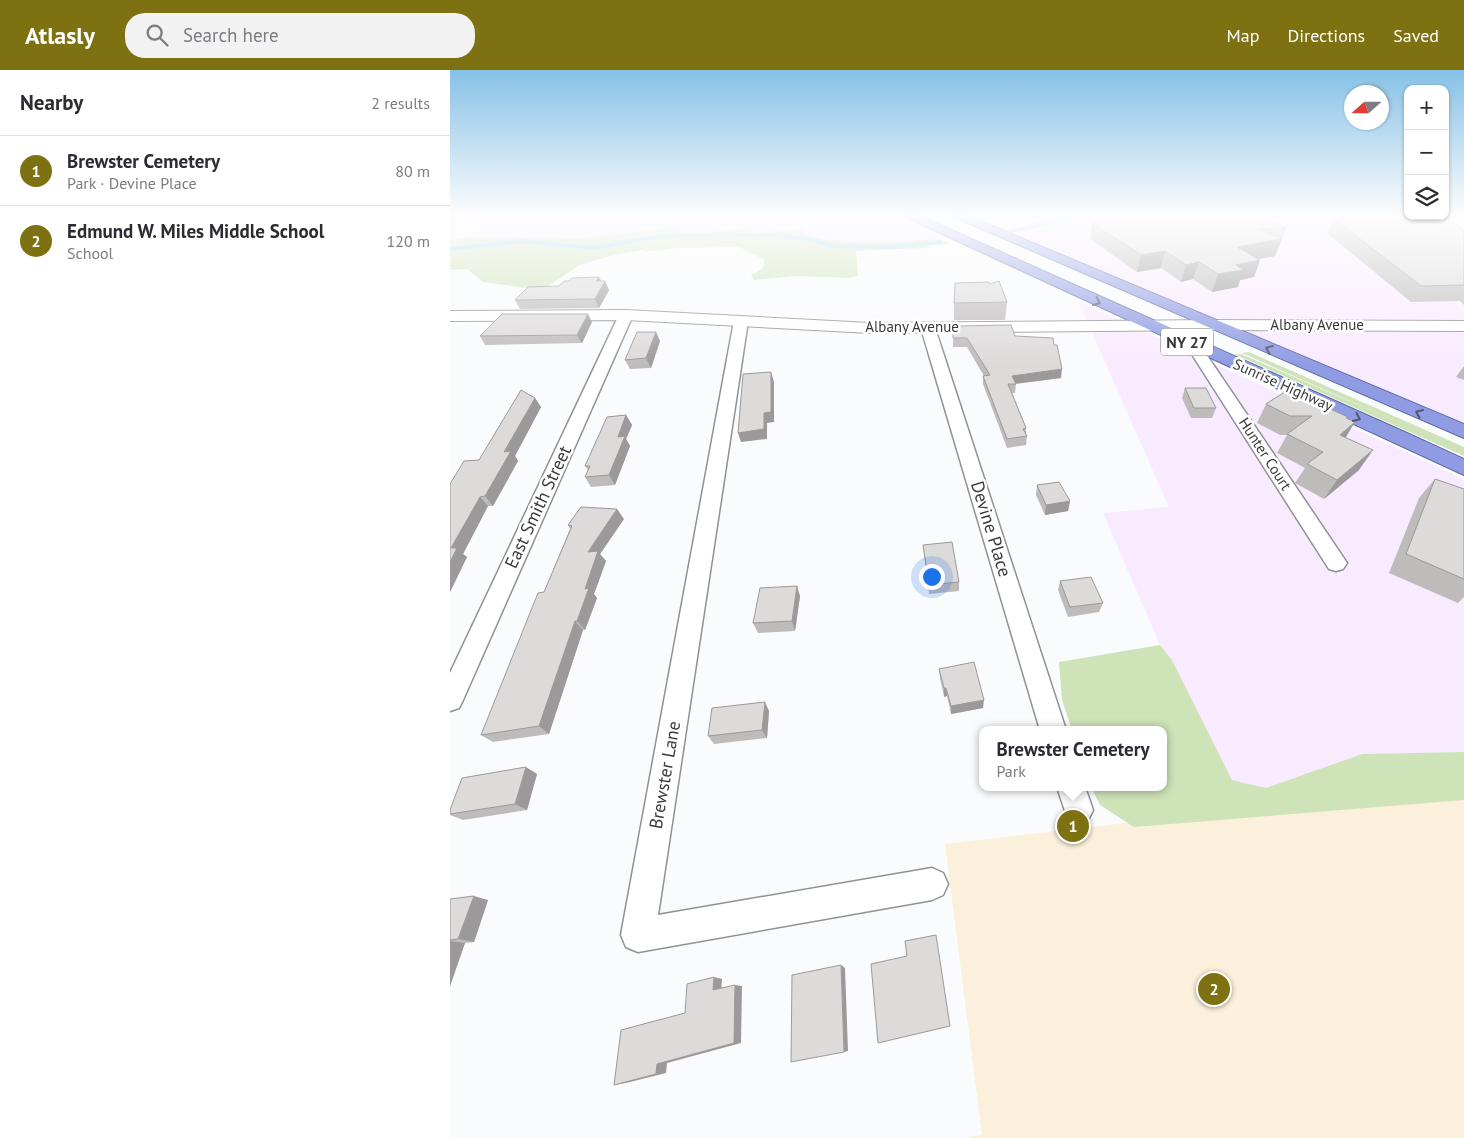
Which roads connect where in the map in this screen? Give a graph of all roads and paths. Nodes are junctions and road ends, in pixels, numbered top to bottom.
1 (1018, 266) edge
2 (1074, 266) edge
3 (626, 315) junction
4 (450, 316) edge
5 (741, 320) junction
6 (1212, 325) junction
7 (1150, 326) junction
8 (1464, 326) edge
9 (928, 328) junction
10 (1193, 345) junction
11 (1464, 432) edge
12 (1464, 468) edge
13 (1336, 563) dead end
14 (450, 700) edge
15 (1052, 726) edge
16 (932, 884) dead end

1 -> 7 highway, Sunrise Highway / NY 27
2 - 6 highway, Sunrise Highway / NY 27
3 - 4 street, Albany Avenue
3 - 5 street, Albany Avenue
3 - 14 street, East Smith Street
5 - 9 street, Albany Avenue
5 - 16 street, Brewster Lane
6 - 7 street, Albany Avenue
6 - 8 street, Albany Avenue
11 -> 6 highway, Sunrise Highway / NY 27
7 - 9 street, Albany Avenue
7 - 10 highway, Sunrise Highway / NY 27
9 - 15 street, Devine Place
10 -> 12 highway, Sunrise Highway / NY 27
10 - 13 street, Hunter Court

